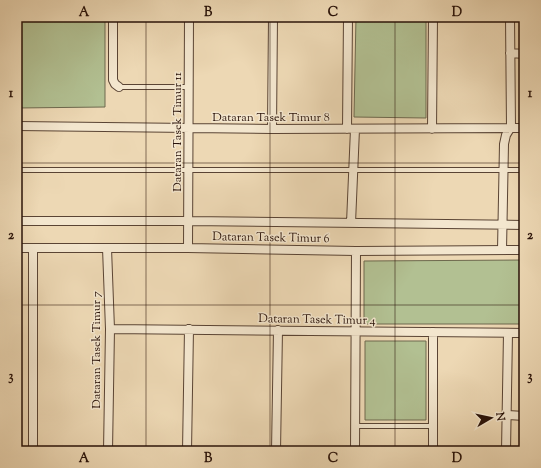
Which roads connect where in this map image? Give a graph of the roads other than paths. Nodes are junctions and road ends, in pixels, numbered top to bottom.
1 (114, 17) edge
2 (189, 17) edge
3 (273, 17) edge
4 (348, 17) edge
5 (433, 17) edge
6 (510, 17) edge
7 (510, 53) junction
8 (524, 54) edge
9 (119, 87) joint
10 (189, 87) junction
11 (17, 126) edge
12 (511, 127) junction
13 (524, 128) edge
14 (189, 129) junction
15 (272, 129) junction
16 (351, 129) junction
17 (432, 129) junction
18 (189, 169) junction
19 (17, 170) edge
20 (353, 170) junction
21 (504, 170) junction
22 (524, 170) edge
23 (17, 221) edge
24 (189, 221) junction
25 (351, 223) junction
26 (502, 225) junction
27 (524, 225) edge
28 (17, 248) edge
29 (33, 248) junction
30 (108, 248) junction
31 (188, 248) junction
32 (502, 250) junction
33 (524, 250) edge
34 (356, 251) junction
35 (110, 329) junction
36 (189, 329) junction
37 (278, 330) junction
38 (356, 331) junction
39 (433, 332) junction
40 (508, 333) junction
41 (524, 333) edge
42 (506, 415) junction
43 (524, 416) edge
44 (355, 426) junction
45 (434, 426) junction
46 (33, 451) edge
47 (108, 451) edge
48 (187, 451) edge
49 (276, 451) edge
50 (355, 451) edge
51 (433, 451) edge
52 (506, 451) edge

1 - 9 street
2 - 10 street, Dataran Tasek Timur 11
3 - 15 street
4 - 16 street
5 - 17 street
6 - 7 street
7 - 8 street
7 - 12 street
9 - 10 lane
10 - 14 street, Dataran Tasek Timur 11
11 - 14 street, Dataran Tasek Timur 8
12 - 13 street, Dataran Tasek Timur 8
12 - 17 street, Dataran Tasek Timur 8
12 - 21 street
14 - 15 street, Dataran Tasek Timur 8
14 - 18 street, Dataran Tasek Timur 11
15 - 16 street, Dataran Tasek Timur 8
16 - 17 street, Dataran Tasek Timur 8
16 - 20 street
18 - 19 lane
18 - 20 lane
18 - 24 street, Dataran Tasek Timur 11
20 - 21 lane
20 - 25 street
21 - 22 lane
21 - 26 street
23 - 24 street, Dataran Tasek Timur 6
24 - 25 street, Dataran Tasek Timur 6
24 - 31 street, Dataran Tasek Timur 11
25 - 26 street, Dataran Tasek Timur 6
26 - 27 street, Dataran Tasek Timur 6
26 - 32 street
28 - 29 street, Dataran Tasek Timur 6
29 - 30 street, Dataran Tasek Timur 6
29 - 46 street
30 - 31 street, Dataran Tasek Timur 6
30 - 35 street, Dataran Tasek Timur 7
31 - 34 street, Dataran Tasek Timur 6
32 - 33 street, Dataran Tasek Timur 6
32 - 34 street, Dataran Tasek Timur 6
34 - 38 street
35 - 36 street, Dataran Tasek Timur 4
35 - 47 street, Dataran Tasek Timur 7
36 - 37 street, Dataran Tasek Timur 4
36 - 48 street
37 - 38 street, Dataran Tasek Timur 4
37 - 49 street
38 - 39 street, Dataran Tasek Timur 4
38 - 44 street
39 - 40 street, Dataran Tasek Timur 4
39 - 45 street
40 - 41 street, Dataran Tasek Timur 4
40 - 42 street
42 - 43 street
42 - 52 street
44 - 45 lane
44 - 50 street
45 - 51 street

